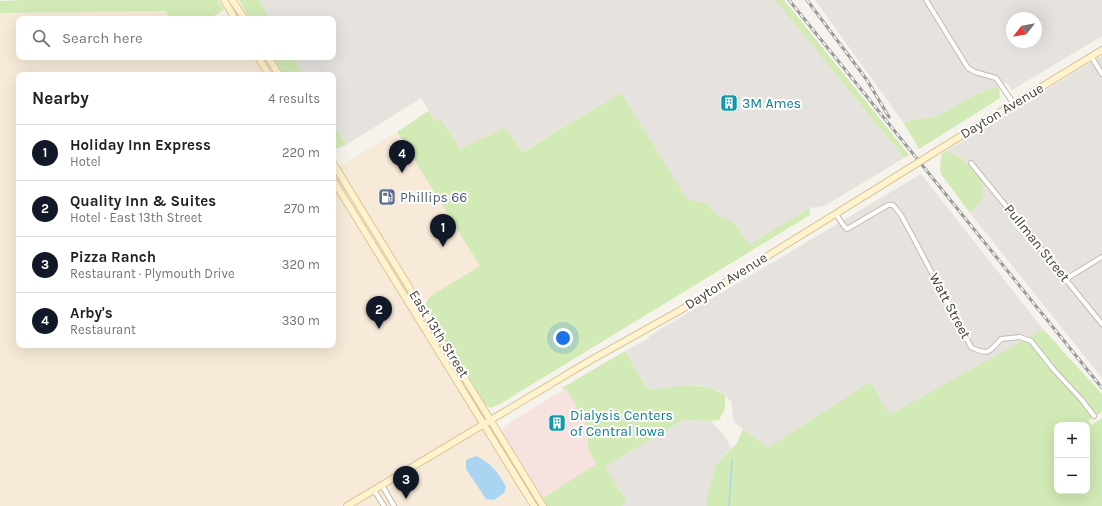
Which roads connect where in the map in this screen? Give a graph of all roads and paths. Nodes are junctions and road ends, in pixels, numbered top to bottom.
1 (224, 0) edge
2 (232, 0) edge
3 (926, 0) edge
4 (233, 16) edge
5 (242, 16) edge
6 (1102, 50) edge
7 (1091, 56) junction
8 (260, 60) edge
9 (270, 60) edge
10 (267, 72) edge
11 (277, 72) edge
12 (1102, 74) edge
13 (1014, 104) junction
14 (971, 163) dead end
15 (336, 168) edge
16 (336, 185) edge
17 (836, 214) junction
18 (1102, 257) edge
19 (1066, 279) junction
20 (1102, 324) edge
21 (1094, 416) dead end
22 (492, 420) junction
23 (484, 425) junction
24 (382, 485) junction
25 (374, 490) junction
26 (347, 506) edge
27 (384, 506) edge
28 (394, 506) edge
29 (534, 506) edge
30 (543, 506) edge

1 - 4 main road
2 - 5 main road
3 - 13 street
6 - 7 main road, Dayton Avenue
7 - 12 street
7 - 13 main road, Dayton Avenue
8 - 10 main road
9 - 11 main road
13 - 17 main road, Dayton Avenue, bridge
14 - 19 street, Pullman Street
15 - 22 main road, East 13th Street
16 - 23 main road, East 13th Street
17 - 21 street, Watt Street
17 - 22 main road, Dayton Avenue
18 - 19 street
19 - 20 street, Pullman Street
22 - 23 main road, Dayton Avenue
22 - 30 main road, East 13th Street
23 - 24 main road, Dayton Avenue
23 - 29 main road, East 13th Street
24 - 25 main road, Dayton Avenue
24 - 28 street
25 - 26 main road, Dayton Avenue
25 - 27 street

